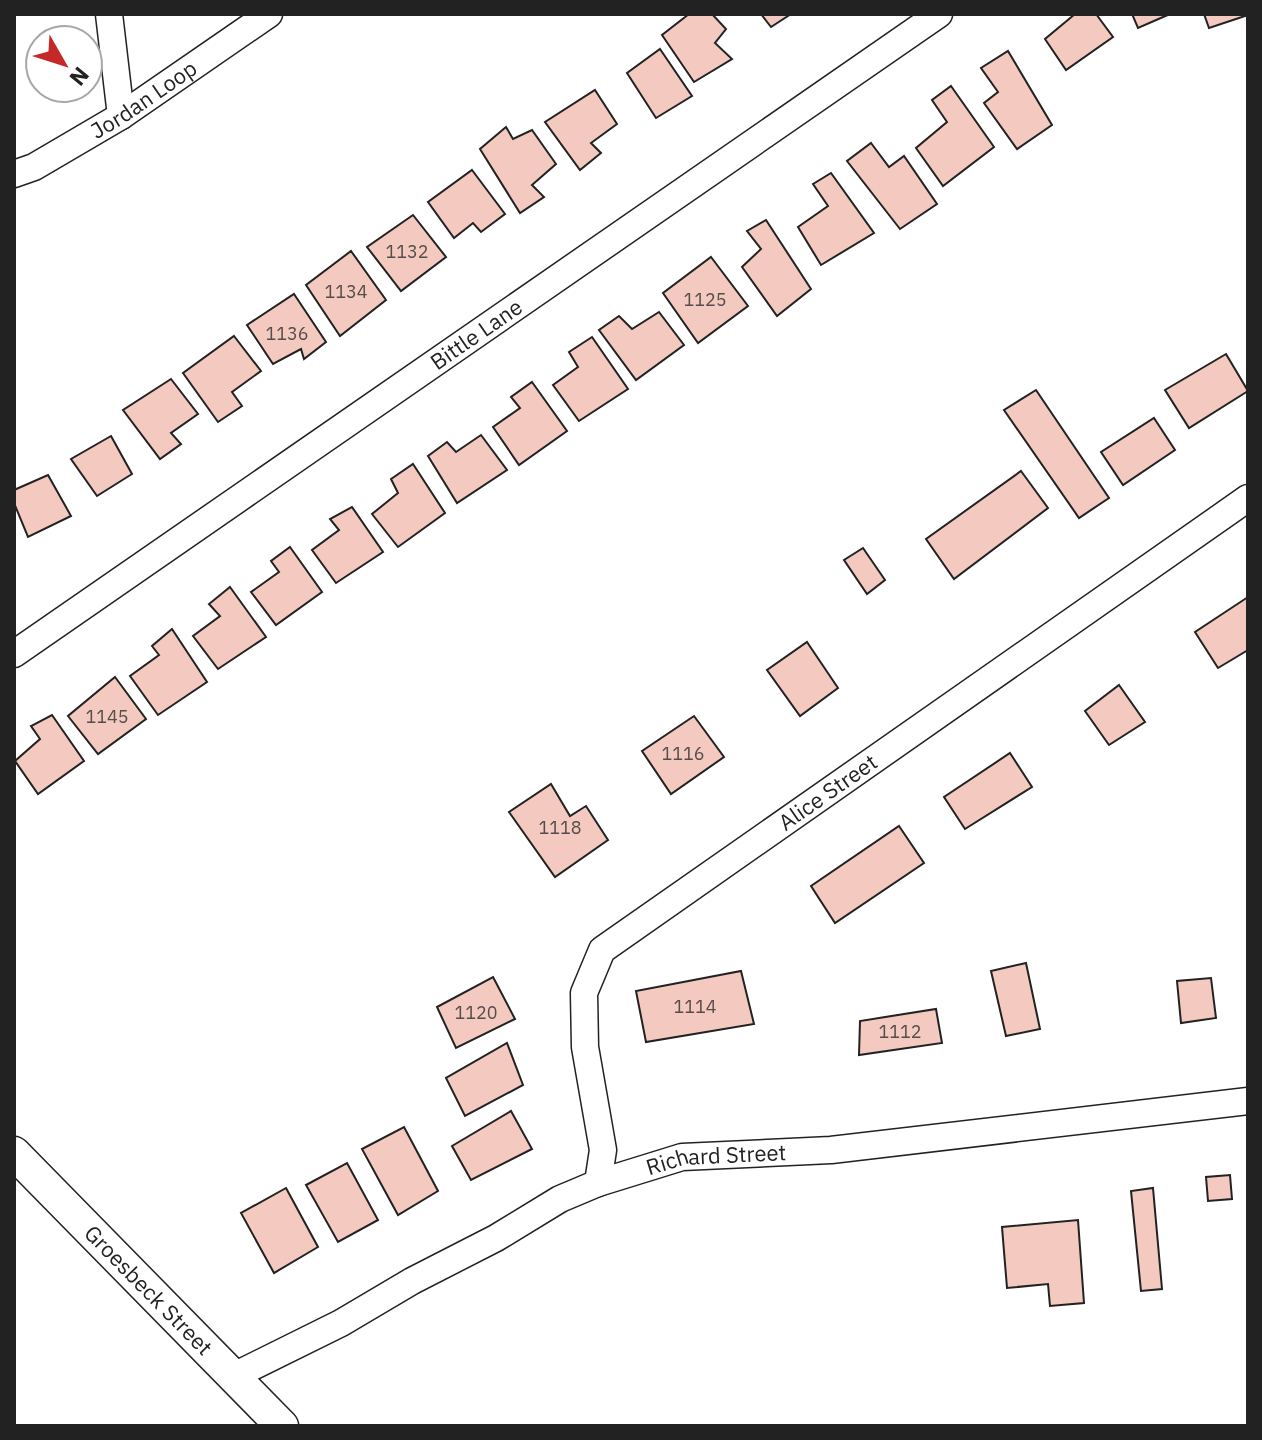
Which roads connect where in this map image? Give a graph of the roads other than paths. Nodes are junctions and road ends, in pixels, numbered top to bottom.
1 (109, 14) edge
2 (269, 14) edge
3 (939, 14) edge
4 (121, 116) junction
5 (14, 174) edge
6 (1248, 498) edge
7 (14, 654) edge
8 (1248, 1101) edge
9 (14, 1153) edge
10 (598, 1183) junction
11 (234, 1376) junction
12 (282, 1426) edge

1 - 4 street
2 - 4 street, Jordan Loop
3 - 7 street, Bittle Lane
4 - 5 street, Jordan Loop
6 - 10 street, Alice Street
8 - 10 street, Richard Street
9 - 11 street, Groesbeck Street
10 - 11 street, Richard Street
11 - 12 street, Groesbeck Street

